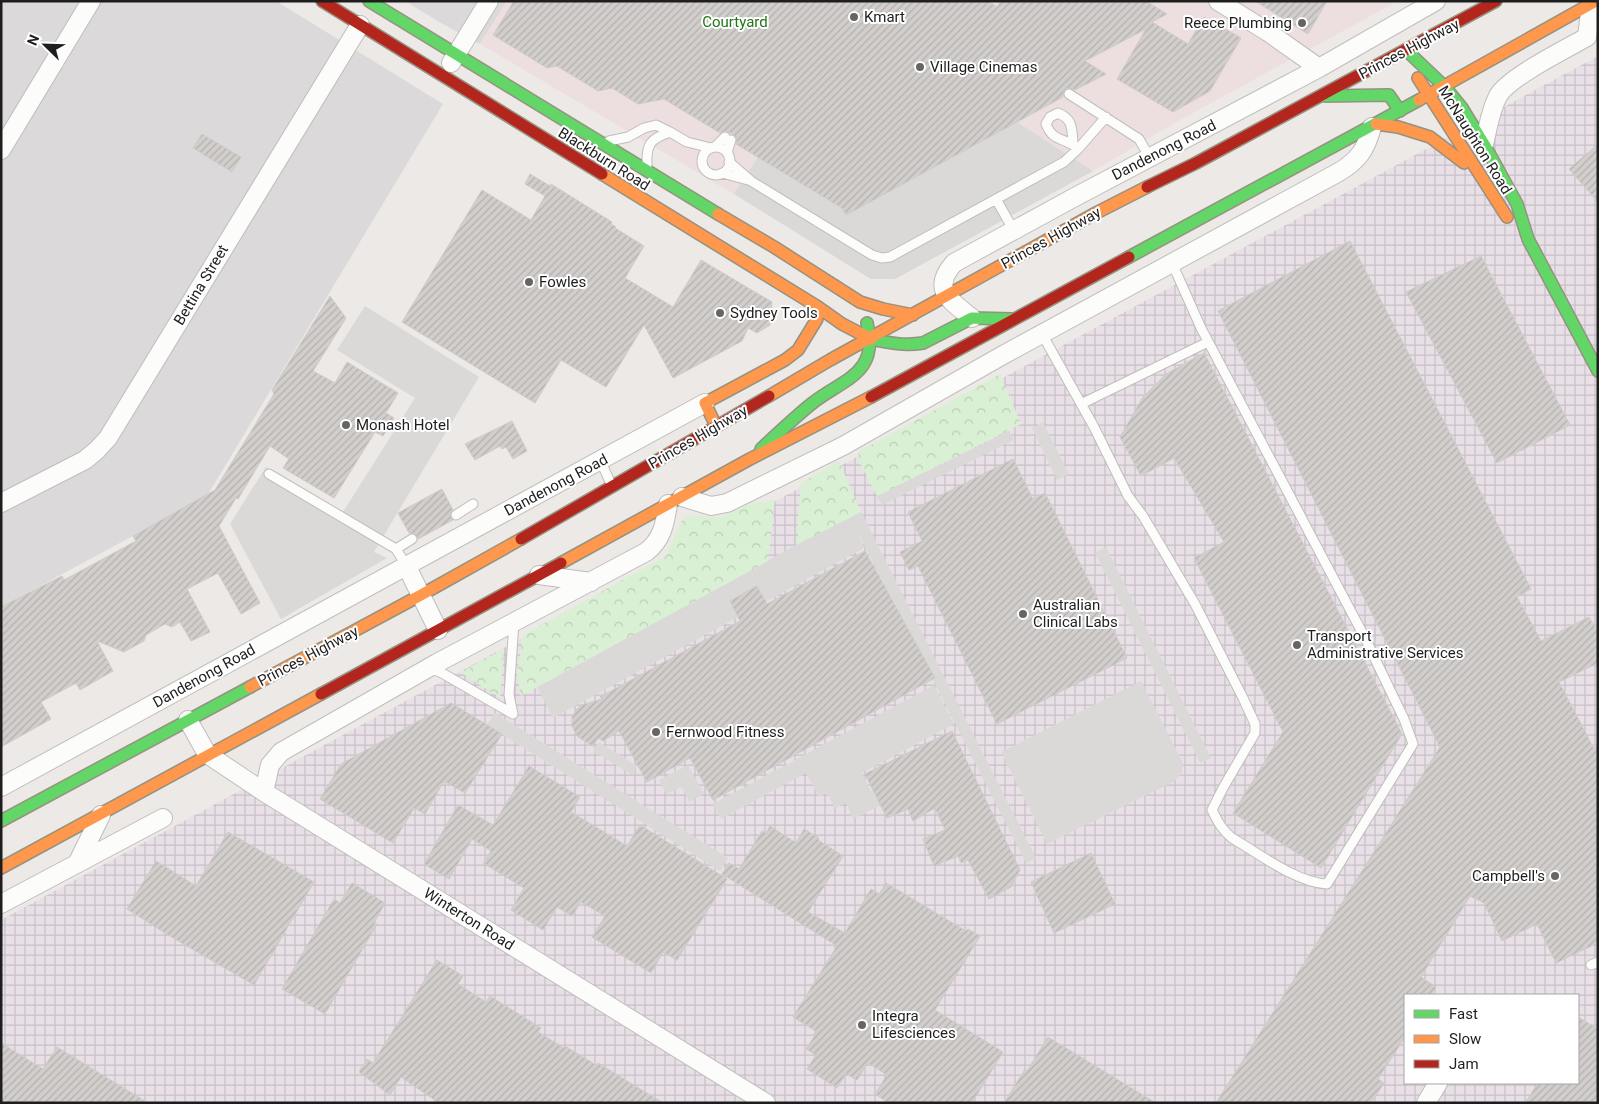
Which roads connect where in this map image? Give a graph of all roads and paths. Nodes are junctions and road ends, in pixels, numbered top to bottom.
1 (91, 1) edge
2 (322, 1) edge
3 (369, 1) edge
4 (489, 1) edge
5 (1218, 1) edge
6 (1436, 1) edge
7 (1496, 1) edge
8 (1593, 3) edge
9 (360, 25) junction
10 (1592, 34) edge
11 (1404, 52) junction
12 (456, 55) junction
13 (1319, 68) junction
14 (443, 76) junction
15 (1445, 87) junction
16 (1069, 94) dead end
17 (1429, 95) junction
18 (1321, 96) junction
19 (1400, 111) junction
20 (1106, 117) junction
21 (1374, 126) junction
22 (670, 132) junction
23 (687, 142) junction
24 (599, 143) junction
25 (1484, 144) junction
26 (713, 147) junction
27 (1, 150) edge
28 (728, 157) junction
29 (1150, 158) junction
30 (702, 162) junction
31 (648, 172) junction
32 (722, 173) junction
33 (1478, 174) junction
34 (751, 181) junction
35 (1266, 182) junction
36 (1075, 197) junction
37 (996, 199) junction
38 (1279, 205) junction
39 (1096, 213) junction
40 (1014, 231) junction
41 (1528, 238) junction
42 (1172, 263) junction
43 (946, 296) junction
44 (860, 302) junction
45 (818, 307) junction
46 (913, 315) junction
47 (972, 318) junction
48 (1013, 319) junction
49 (1042, 334) junction
50 (871, 339) junction
51 (1208, 342) junction
52 (1598, 372) edge
53 (705, 403) junction
54 (1081, 404) junction
55 (716, 426) junction
56 (750, 459) junction
57 (601, 462) junction
58 (269, 474) dead end
59 (613, 487) junction
60 (675, 501) junction
61 (1, 503) edge
62 (474, 504) dead end
63 (456, 515) dead end
64 (412, 539) dead end
65 (396, 549) junction
66 (406, 566) junction
67 (539, 575) junction
68 (592, 582) junction
69 (421, 595) junction
70 (514, 622) junction
71 (438, 630) junction
72 (397, 652) junction
73 (433, 665) junction
74 (188, 720) junction
75 (208, 754) junction
76 (1, 787) edge
77 (264, 792) junction
78 (101, 815) junction
79 (163, 818) dead end
80 (1, 821) edge
81 (78, 862) junction
82 (1, 868) edge
83 (1, 904) edge
84 (1437, 1084) edge
85 (766, 1103) edge
86 (1426, 1103) edge

1 - 27 street
2 - 9 main road, Blackburn Road
3 - 12 main road, Blackburn Road
4 - 12 street
5 - 13 street
6 - 13 street, Dandenong Road
7 - 11 main road, Princes Highway
8 - 10 street
8 - 15 main road
9 - 14 main road, Blackburn Road
9 - 61 street, Bettina Street
10 - 25 street
11 - 15 main road, McNaughton Road
11 - 17 main road, McNaughton Road
11 - 18 main road, Princes Highway
12 - 14 street
12 - 24 main road, Blackburn Road
13 - 29 street, Dandenong Road
14 - 45 main road, Blackburn Road
15 - 17 main road
15 - 25 main road, McNaughton Road
16 - 20 lane
17 - 19 main road
17 - 33 main road, McNaughton Road
18 - 19 main road
18 - 39 main road, Princes Highway
19 - 21 main road
20 - 29 lane
20 - 37 lane
21 - 33 main road
21 - 35 main road
21 - 38 street
22 - 23 lane
22 - 24 lane
22 - 31 lane
23 - 26 lane
23 - 30 lane
24 - 31 main road, Blackburn Road
25 - 41 main road, McNaughton Road
26 - 28 lane
26 - 28 lane
26 - 30 lane
28 - 32 lane
28 - 34 lane
29 - 36 street, Dandenong Road
30 - 32 lane
31 - 44 main road, Blackburn Road
32 - 34 lane
33 - 41 main road, McNaughton Road
34 - 37 lane
35 - 38 street
35 - 48 main road
36 - 39 street
36 - 40 street, Dandenong Road
37 - 40 lane
38 - 42 street
39 - 43 main road, Princes Highway
40 - 43 street, Dandenong Road
41 - 52 main road, McNaughton Road
42 - 49 street
42 - 51 lane
43 - 46 main road, Princes Highway
43 - 47 street
44 - 46 main road, Blackburn Road
44 - 50 main road
45 - 50 main road, Blackburn Road
45 - 53 main road
46 - 50 main road, Princes Highway
47 - 48 main road
47 - 50 main road, Blackburn Road
48 - 56 main road
49 - 54 lane
49 - 60 street
50 - 55 main road, Princes Highway
50 - 56 main road
51 - 54 lane
51 - 54 lane
53 - 55 main road
53 - 57 street, Dandenong Road
55 - 59 main road, Princes Highway
56 - 60 main road
57 - 59 lane
57 - 66 street, Dandenong Road
58 - 65 lane
59 - 69 main road, Princes Highway
60 - 67 main road
60 - 68 street
62 - 63 lane
64 - 65 lane
65 - 66 lane
66 - 69 street
66 - 76 street, Dandenong Road
67 - 68 street
67 - 71 main road
68 - 70 street
69 - 71 street
69 - 74 main road, Princes Highway
70 - 73 street
70 - 73 lane
71 - 72 main road
72 - 73 street
72 - 75 main road
73 - 77 street
74 - 75 street, Winterton Road
74 - 80 main road, Princes Highway
75 - 77 street, Winterton Road
75 - 78 main road
77 - 85 street, Winterton Road
78 - 81 street
78 - 82 main road
79 - 81 street
81 - 83 street
84 - 86 street

